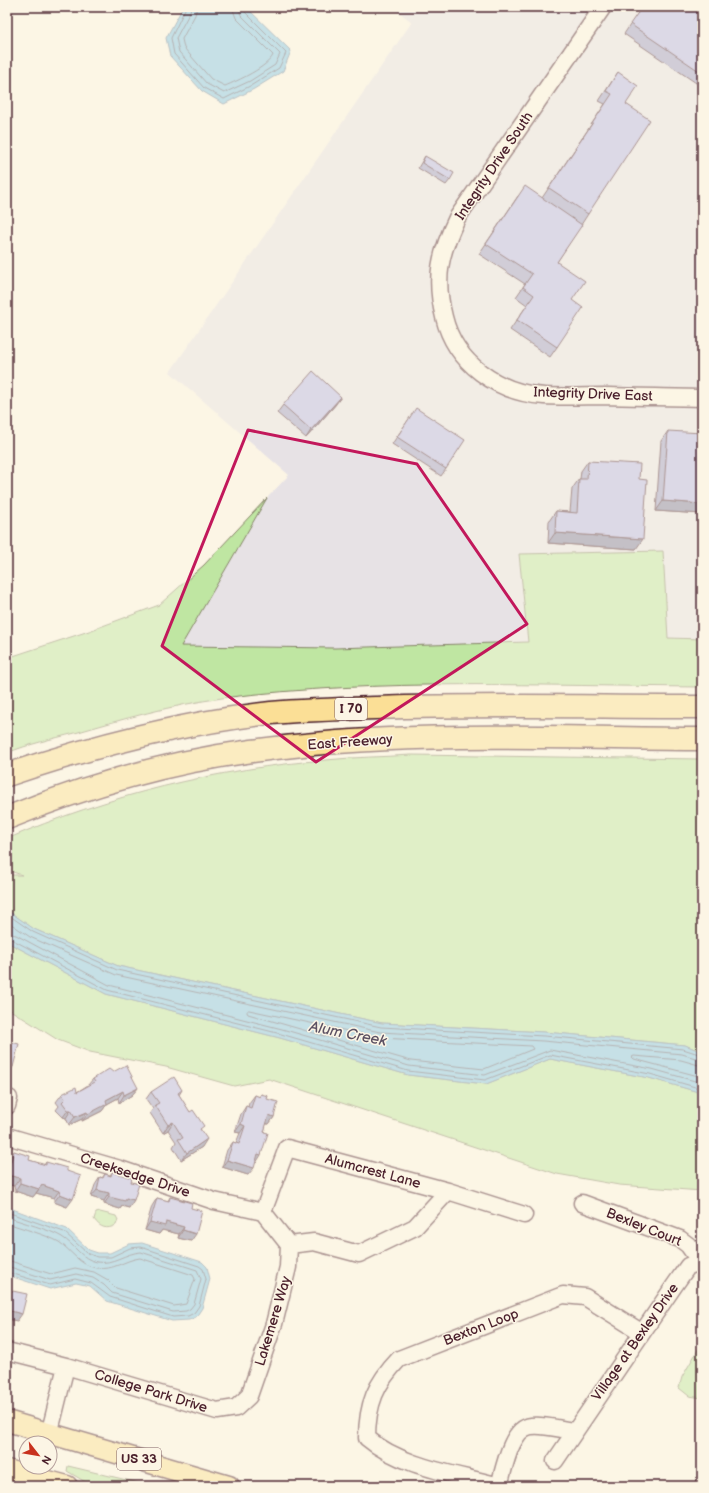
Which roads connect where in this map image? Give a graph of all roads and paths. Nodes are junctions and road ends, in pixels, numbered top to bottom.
1 (604, 7) edge
2 (453, 343) joint
3 (702, 398) edge
4 (702, 707) edge
5 (702, 739) edge
6 (7, 775) edge
7 (7, 818) edge
8 (7, 1098) edge
9 (7, 1106) edge
10 (7, 1136) edge
11 (448, 1191) junction
12 (582, 1203) dead end
13 (263, 1212) junction
14 (524, 1215) dead end
15 (290, 1245) junction
16 (701, 1262) edge
17 (641, 1332) junction
18 (7, 1351) edge
19 (66, 1366) junction
20 (236, 1408) joint
21 (7, 1421) edge
22 (575, 1431) junction
23 (41, 1435) edge
24 (49, 1435) edge
25 (58, 1440) edge
26 (555, 1461) dead end
27 (7, 1470) edge
28 (38, 1477) edge
29 (67, 1486) edge
30 (229, 1486) edge
31 (499, 1486) edge

1 - 2 street, Integrity Drive South
2 - 3 street, Integrity Drive East
4 - 6 highway, I 70
5 - 7 highway, East Freeway / I 70
8 - 9 street
10 - 13 street, Creeksedge Drive
11 - 13 street, Alumcrest Lane
11 - 14 street, Alumcrest Lane
11 - 15 street
12 - 16 street, Bexley Court
13 - 15 street
15 - 20 street, Lakemere Way
16 - 17 street, Village at Bexley Drive
17 - 22 street, Village at Bexley Drive
17 - 31 street, Bexton Loop
18 - 19 street, College Park Drive
19 - 20 street, College Park Drive
19 - 24 street
21 - 23 main road, US 33
22 - 26 street, Village at Bexley Drive
22 - 31 street
25 - 30 main road, US 33
27 - 28 main road
28 - 29 main road

